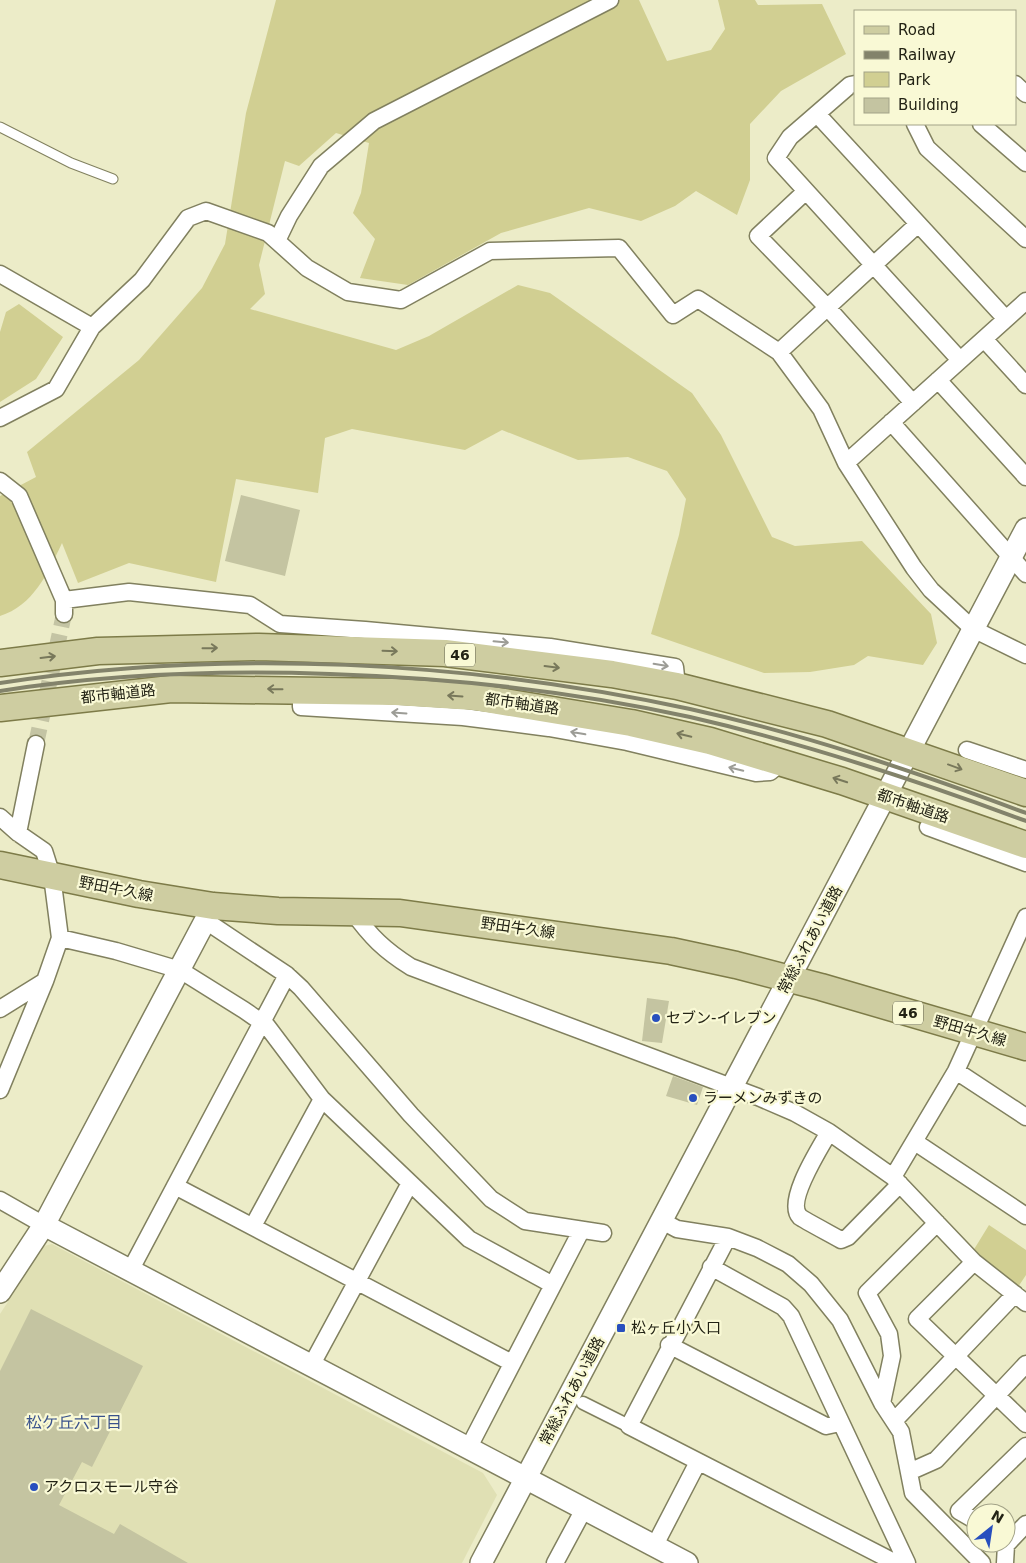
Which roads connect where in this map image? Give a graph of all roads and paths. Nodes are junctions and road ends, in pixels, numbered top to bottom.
1 (610, 0) edge
2 (854, 84) edge
3 (1016, 85) edge
4 (1026, 94) edge
5 (817, 114) junction
6 (916, 125) edge
7 (982, 125) edge
8 (0, 127) edge
9 (1026, 163) edge
10 (113, 179) dead end
11 (806, 191) junction
12 (918, 224) junction
13 (1023, 231) edge
14 (277, 241) junction
15 (873, 265) junction
16 (0, 274) edge
17 (1026, 301) edge
18 (827, 307) junction
19 (1006, 319) junction
20 (92, 327) junction
21 (984, 339) junction
22 (779, 352) junction
23 (960, 360) junction
24 (938, 380) junction
25 (1026, 385) edge
26 (913, 402) junction
27 (0, 418) edge
28 (891, 422) junction
29 (846, 463) junction
30 (1026, 477) edge
31 (0, 481) edge
32 (1026, 529) edge
33 (1011, 557) junction
34 (1026, 574) edge
35 (974, 630) junction
36 (364, 640) junction
37 (1026, 655) edge
38 (0, 663) edge
39 (0, 708) edge
40 (36, 744) tunnel mouth
41 (967, 750) dead end
42 (909, 751) junction
43 (1023, 780) edge
44 (886, 796) junction
45 (0, 817) edge
46 (928, 827) dead end
47 (18, 833) junction
48 (1020, 852) edge
49 (0, 865) edge
50 (52, 876) junction
51 (352, 911) junction
52 (210, 913) junction
53 (1026, 917) edge
54 (60, 938) junction
55 (180, 970) junction
56 (287, 975) junction
57 (790, 979) junction
58 (45, 981) junction
59 (0, 1009) edge
60 (262, 1022) junction
61 (975, 1032) junction
62 (1026, 1047) edge
63 (956, 1071) junction
64 (732, 1088) junction
65 (0, 1090) edge
66 (322, 1099) junction
67 (1026, 1117) edge
68 (829, 1132) junction
69 (915, 1142) junction
70 (896, 1181) junction
71 (410, 1183) junction
72 (175, 1186) junction
73 (0, 1200) edge
74 (1026, 1216) edge
75 (662, 1221) junction
76 (937, 1223) junction
77 (44, 1225) junction
78 (253, 1226) junction
79 (581, 1231) junction
80 (603, 1233) dead end
81 (728, 1237) junction
82 (974, 1262) junction
83 (711, 1267) junction
84 (130, 1271) junction
85 (357, 1280) junction
86 (553, 1284) junction
87 (0, 1292) edge
88 (1021, 1299) edge
89 (669, 1345) junction
90 (957, 1357) junction
91 (512, 1364) junction
92 (1026, 1364) edge
93 (311, 1366) junction
94 (996, 1395) junction
95 (583, 1403) dead end
96 (882, 1403) junction
97 (894, 1421) junction
98 (840, 1422) junction
99 (1026, 1424) edge
100 (629, 1426) junction
101 (1026, 1446) edge
102 (468, 1449) junction
103 (698, 1462) junction
104 (909, 1472) junction
105 (525, 1479) junction
106 (967, 1503) edge
107 (966, 1504) edge
108 (584, 1509) junction
109 (966, 1515) edge
110 (1026, 1524) edge
111 (1016, 1533) edge
112 (654, 1546) junction
113 (481, 1563) edge
114 (555, 1563) edge
115 (687, 1563) edge
116 (896, 1563) edge
117 (907, 1563) edge
118 (982, 1563) edge

1 - 14 street
2 - 5 street
3 - 4 street
5 - 11 street
5 - 12 street
6 - 13 street
7 - 9 street
8 - 10 lane
11 - 15 street
11 - 18 street
12 - 15 street
12 - 19 street
14 - 20 street
14 - 22 street
15 - 18 street
15 - 23 street
16 - 20 street
17 - 19 street
18 - 22 street
18 - 26 street
19 - 21 street
20 - 27 street
21 - 23 street
21 - 25 street
22 - 29 street
23 - 24 street
24 - 26 street
24 - 30 street
26 - 28 street
28 - 29 street
28 - 33 street
29 - 35 street
31 - 36 street
32 - 33 street, 常総ふれあい道路
33 - 34 street
33 - 35 street, 常総ふれあい道路
35 - 37 street
35 - 42 street, 常総ふれあい道路
38 -> 36 main road, 46
36 -> 42 main road, 46
44 -> 39 main road, 都市軸道路
40 - 47 street
41 - 43 street
42 -> 43 main road, 46
42 - 44 street, 常総ふれあい道路
44 - 48 main road, 都市軸道路
44 - 57 street, 常総ふれあい道路
45 - 47 street
46 - 48 street
47 - 50 street
49 - 50 main road, 野田牛久線 / 46
50 - 52 main road, 野田牛久線 / 46
50 - 54 street
51 - 52 main road, 野田牛久線 / 46
51 - 57 main road, 野田牛久線 / 46
51 - 64 street
52 - 55 street
52 - 56 street
53 - 61 street
54 - 55 street
54 - 58 street
55 - 60 street
55 - 77 street
56 - 60 street
56 - 79 street
57 - 61 main road, 野田牛久線 / 46
57 - 64 street, 常総ふれあい道路
58 - 59 street
58 - 65 street
60 - 66 street
60 - 72 street
61 - 62 main road, 野田牛久線 / 46
61 - 63 street
63 - 67 street
63 - 69 street
64 - 68 street
64 - 75 street, 常総ふれあい道路
66 - 71 street
66 - 78 street
68 - 70 street
68 - 70 street
69 - 70 street
69 - 74 street
70 - 76 street
71 - 85 street
71 - 86 street
72 - 78 street
72 - 84 street
73 - 77 street
75 - 81 street
75 - 105 street, 常総ふれあい道路
76 - 82 street
76 - 96 street
77 - 84 street
77 - 87 street
78 - 85 street
79 - 80 street
79 - 86 street
81 - 83 street
81 - 96 street
82 - 88 street
82 - 90 street
83 - 89 street
83 - 98 street
84 - 93 street
85 - 91 street
85 - 93 street
86 - 91 street
88 - 90 street
89 - 98 street
89 - 100 street
90 - 94 street
90 - 97 street
91 - 102 street
92 - 94 street
93 - 102 street
94 - 99 street
94 - 104 street
95 - 100 street
96 - 97 street
97 - 104 street
98 - 117 street
100 - 103 street
101 - 106 street
102 - 105 street
103 - 112 street
103 - 116 street
104 - 118 street
105 - 108 street
105 - 113 street, 常総ふれあい道路
107 - 109 street
108 - 112 street
108 - 114 street
110 - 111 street
112 - 115 street

